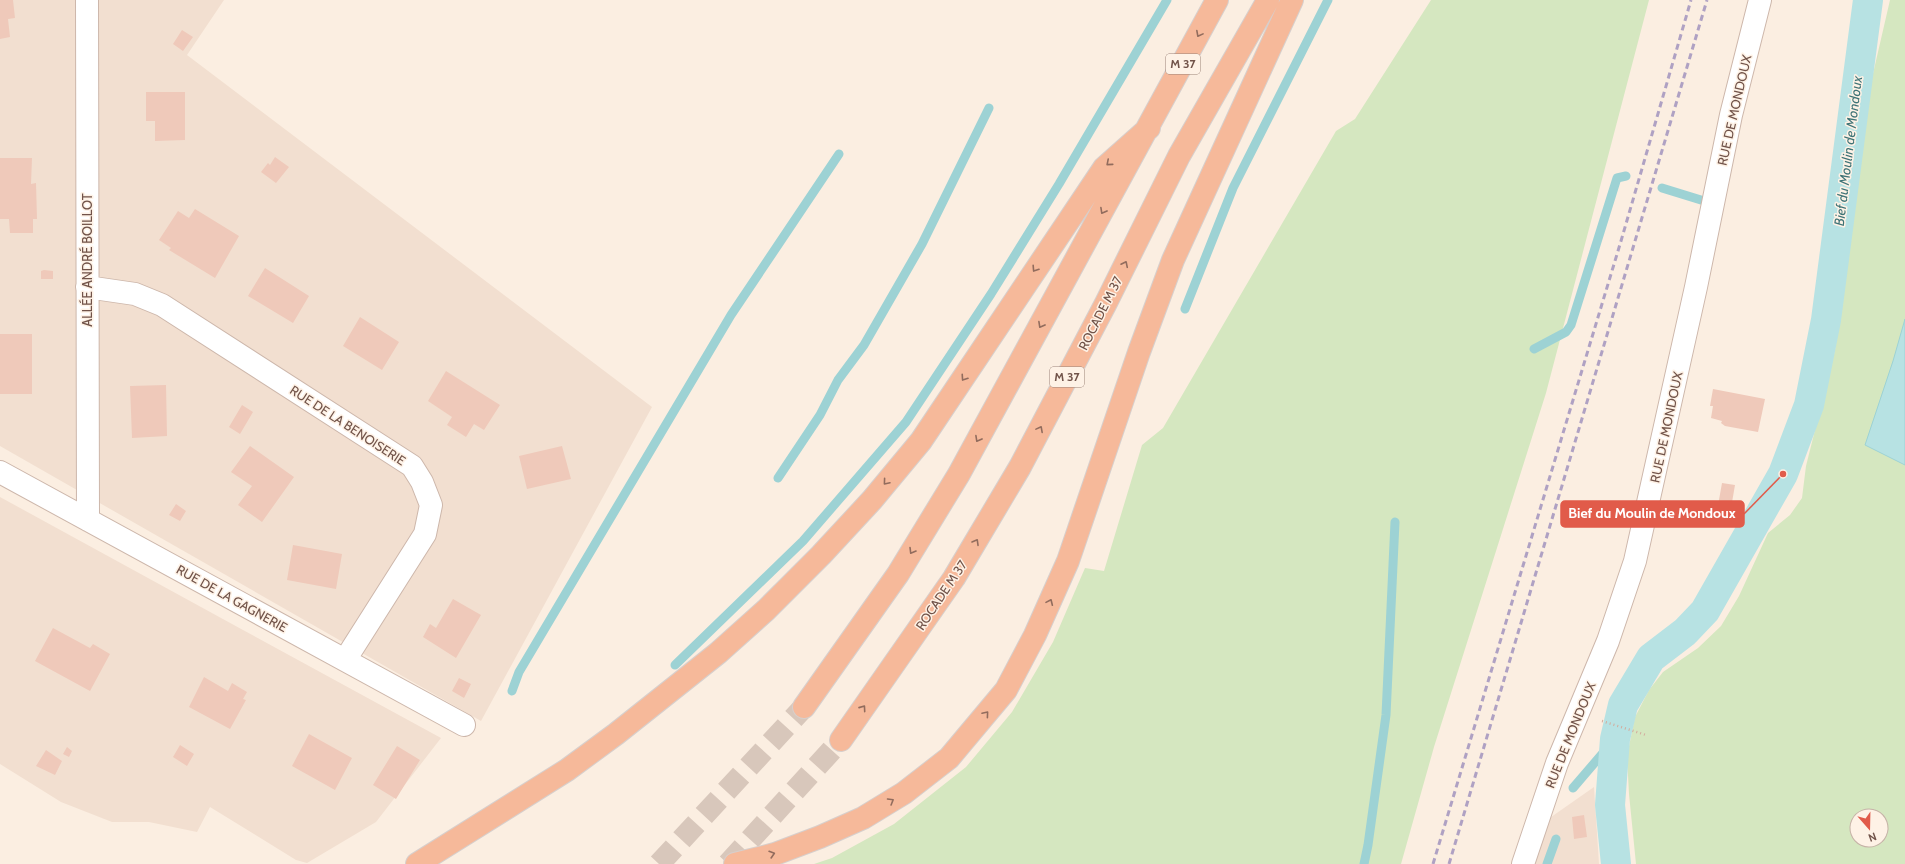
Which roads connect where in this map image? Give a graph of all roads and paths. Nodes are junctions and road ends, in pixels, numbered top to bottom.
1 (87, 0) edge
2 (1217, 0) edge
3 (1268, 0) edge
4 (1292, 0) edge
5 (1760, 0) edge
6 (1149, 128) junction
7 (87, 287) junction
8 (0, 472) edge
9 (88, 520) junction
10 (345, 660) junction
11 (804, 707) tunnel mouth
12 (1578, 714) junction
13 (464, 725) dead end
14 (1646, 735) dead end
15 (841, 740) tunnel mouth
16 (416, 864) edge
17 (735, 864) edge
18 (1523, 864) edge

1 - 7 street, ALLÉE ANDRÉ BOILLOT
2 -> 6 highway, M 37
15 -> 3 highway, ROCADE M 37 / M 37
17 -> 4 highway
5 - 12 street, RUE DE MONDOUX
6 -> 11 highway, M 37
6 -> 16 highway
7 - 9 street, ALLÉE ANDRÉ BOILLOT
7 - 10 street, RUE DE LA BENOISERIE
8 - 9 street, RUE DE LA GAGNERIE
9 - 10 street, RUE DE LA GAGNERIE
10 - 13 street, RUE DE LA GAGNERIE
12 - 14 path
12 - 18 street, RUE DE MONDOUX

